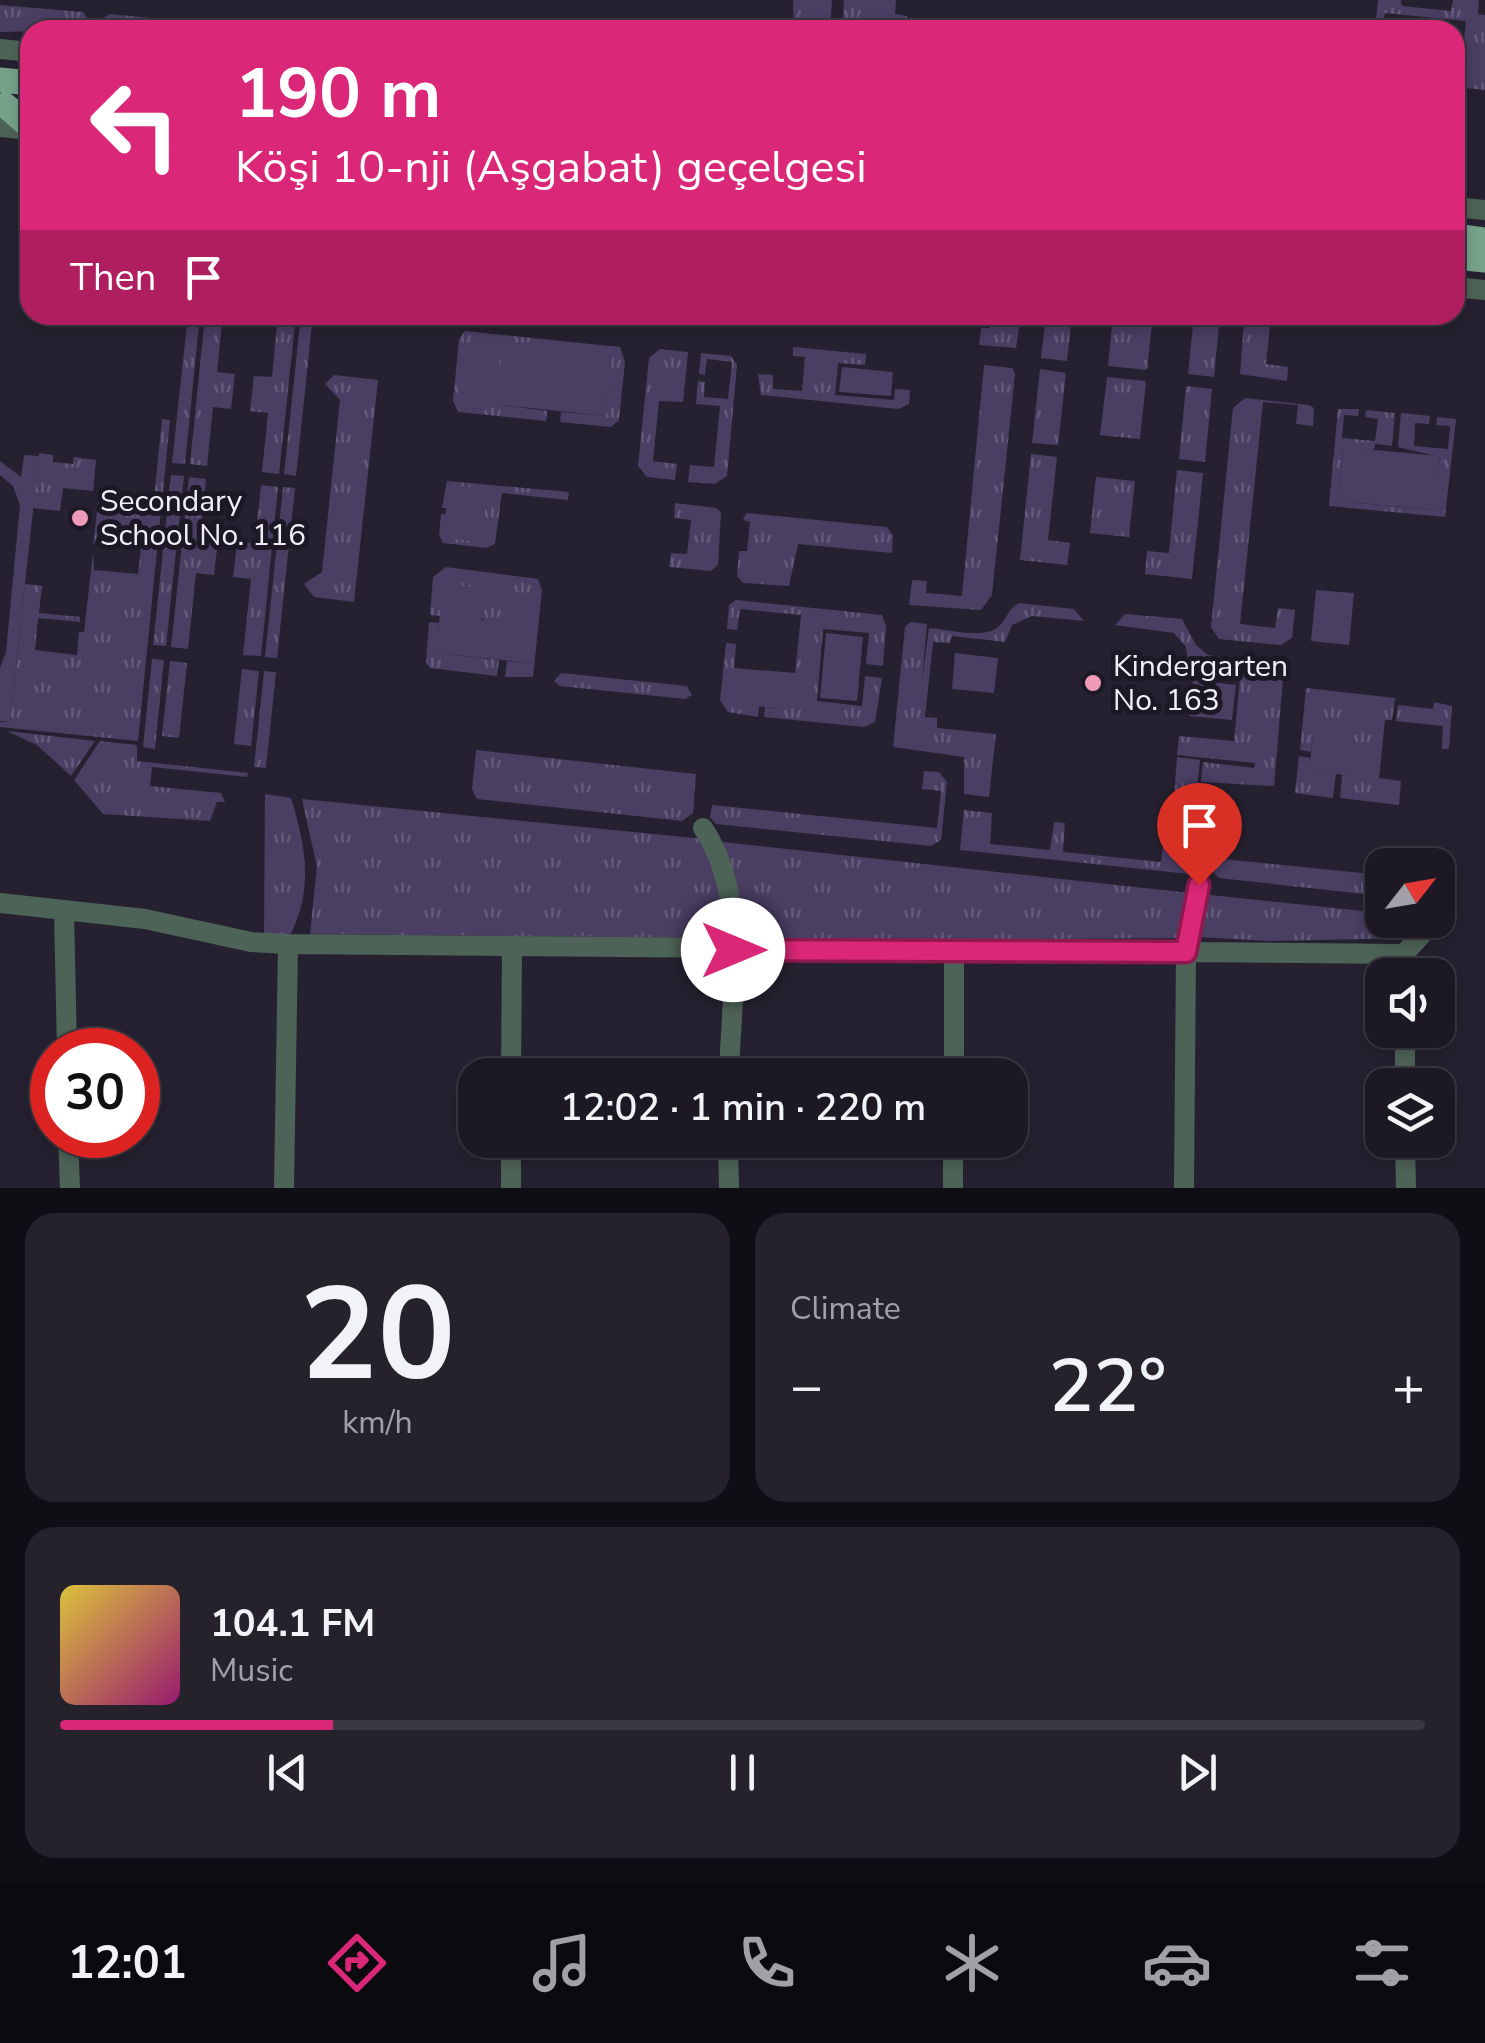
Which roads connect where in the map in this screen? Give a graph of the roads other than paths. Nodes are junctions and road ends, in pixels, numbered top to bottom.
1 (703, 828) dead end
2 (1199, 885) dead end
3 (0, 902) edge
4 (64, 910) junction
5 (288, 944) junction
6 (512, 946) junction
7 (733, 950) junction
8 (954, 950) junction
9 (1186, 952) junction
10 (1365, 962) edge
11 (67, 1028) edge
12 (511, 1058) edge
13 (730, 1058) edge
14 (954, 1058) edge
15 (69, 1158) edge
16 (511, 1158) edge
17 (728, 1158) edge
18 (954, 1158) edge
19 (1406, 1158) edge
20 (70, 1188) edge
21 (284, 1188) edge
22 (511, 1188) edge
23 (729, 1188) edge
24 (953, 1188) edge
25 (1184, 1188) edge
26 (1406, 1188) edge

1 - 7 street
2 - 9 street
3 - 4 street
4 - 5 street
4 - 11 street
5 - 6 street
5 - 21 street
6 - 7 street
6 - 12 street
7 - 8 street
7 - 13 street
8 - 9 street
8 - 14 street
9 - 10 street
9 - 25 street
15 - 20 street
16 - 22 street
17 - 23 street
18 - 24 street
19 - 26 street

